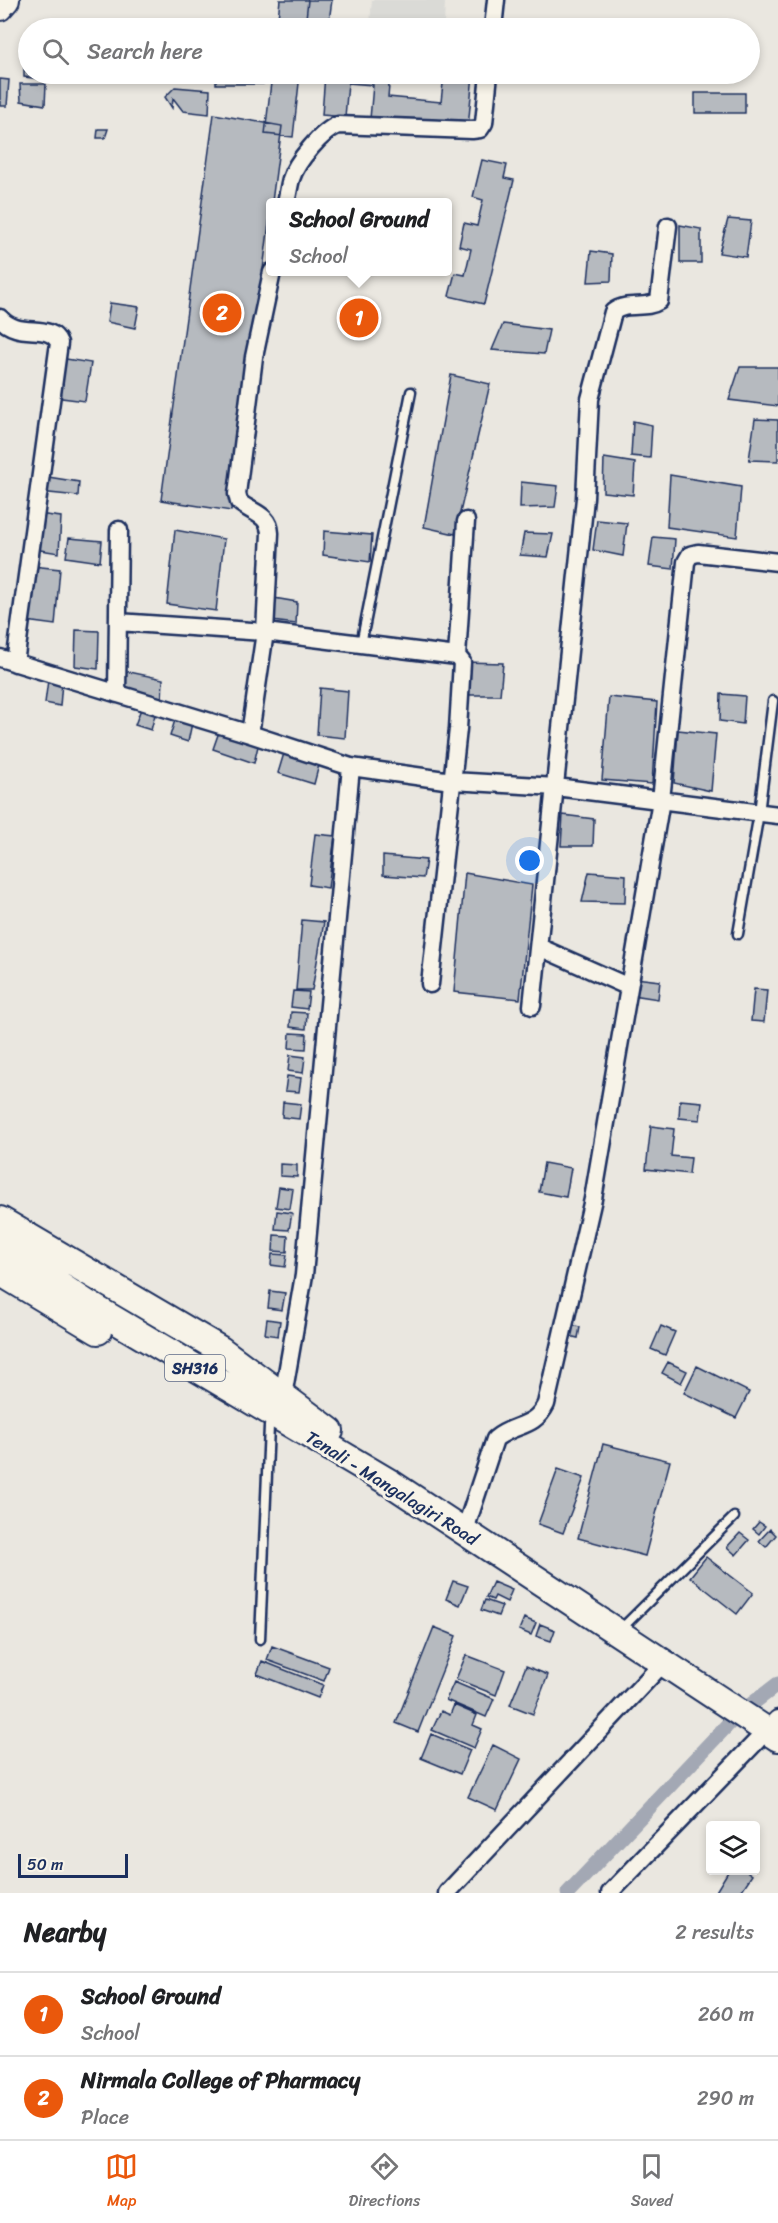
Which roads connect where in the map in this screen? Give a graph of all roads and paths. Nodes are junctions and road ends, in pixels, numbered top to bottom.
1 (7, 0) edge
2 (496, 0) edge
3 (0, 8) edge
4 (494, 18) edge
5 (488, 84) edge
6 (287, 198) edge
7 (668, 226) dead end
8 (271, 276) edge
9 (0, 318) edge
10 (411, 392) dead end
11 (466, 521) dead end
12 (119, 530) dead end
13 (778, 562) edge
14 (118, 622) junction
15 (264, 632) junction
16 (361, 644) junction
17 (457, 656) junction
18 (7, 661) edge
19 (117, 694) junction
20 (773, 701) dead end
21 (250, 734) junction
22 (351, 767) junction
23 (452, 781) junction
24 (556, 787) junction
25 (662, 800) junction
26 (759, 813) junction
27 (778, 815) edge
28 (738, 934) dead end
29 (539, 947) junction
30 (429, 984) dead end
31 (629, 987) junction
32 (532, 1006) dead end
33 (0, 1220) edge
34 (0, 1246) edge
35 (0, 1272) edge
36 (283, 1396) junction
37 (269, 1426) junction
38 (423, 1505) junction
39 (734, 1516) dead end
40 (464, 1533) junction
41 (618, 1632) junction
42 (260, 1639) dead end
43 (664, 1662) junction
44 (771, 1728) edge
45 (447, 1893) edge
46 (610, 1893) edge

1 - 3 street
2 - 4 street
5 - 6 street
7 - 24 street
8 - 15 street
9 - 18 street
10 - 16 lane
11 - 17 street
12 - 14 street
13 - 25 street
14 - 15 street
14 - 19 street
15 - 16 street
15 - 21 street
16 - 17 street
17 - 23 street
18 - 19 street
19 - 21 street
20 - 26 lane
21 - 22 street
22 - 23 street
22 - 36 street
23 - 24 street
23 - 30 street
24 - 25 street
24 - 29 street
25 - 26 street
25 - 31 street
26 - 27 street
26 - 28 lane
29 - 31 street
29 - 32 street
31 - 40 street
33 - 36 main road
34 - 38 main road, Tenali - Mangalagiri Road / SH316
35 - 37 main road
36 - 38 main road
37 - 38 main road
37 - 42 lane
38 - 40 main road, Tenali - Mangalagiri Road / SH316
39 - 41 lane
40 - 41 main road, Tenali - Mangalagiri Road / SH316
41 - 43 main road, Tenali - Mangalagiri Road / SH316
43 - 44 main road, Tenali - Mangalagiri Road / SH316
43 - 45 street
44 - 46 street

